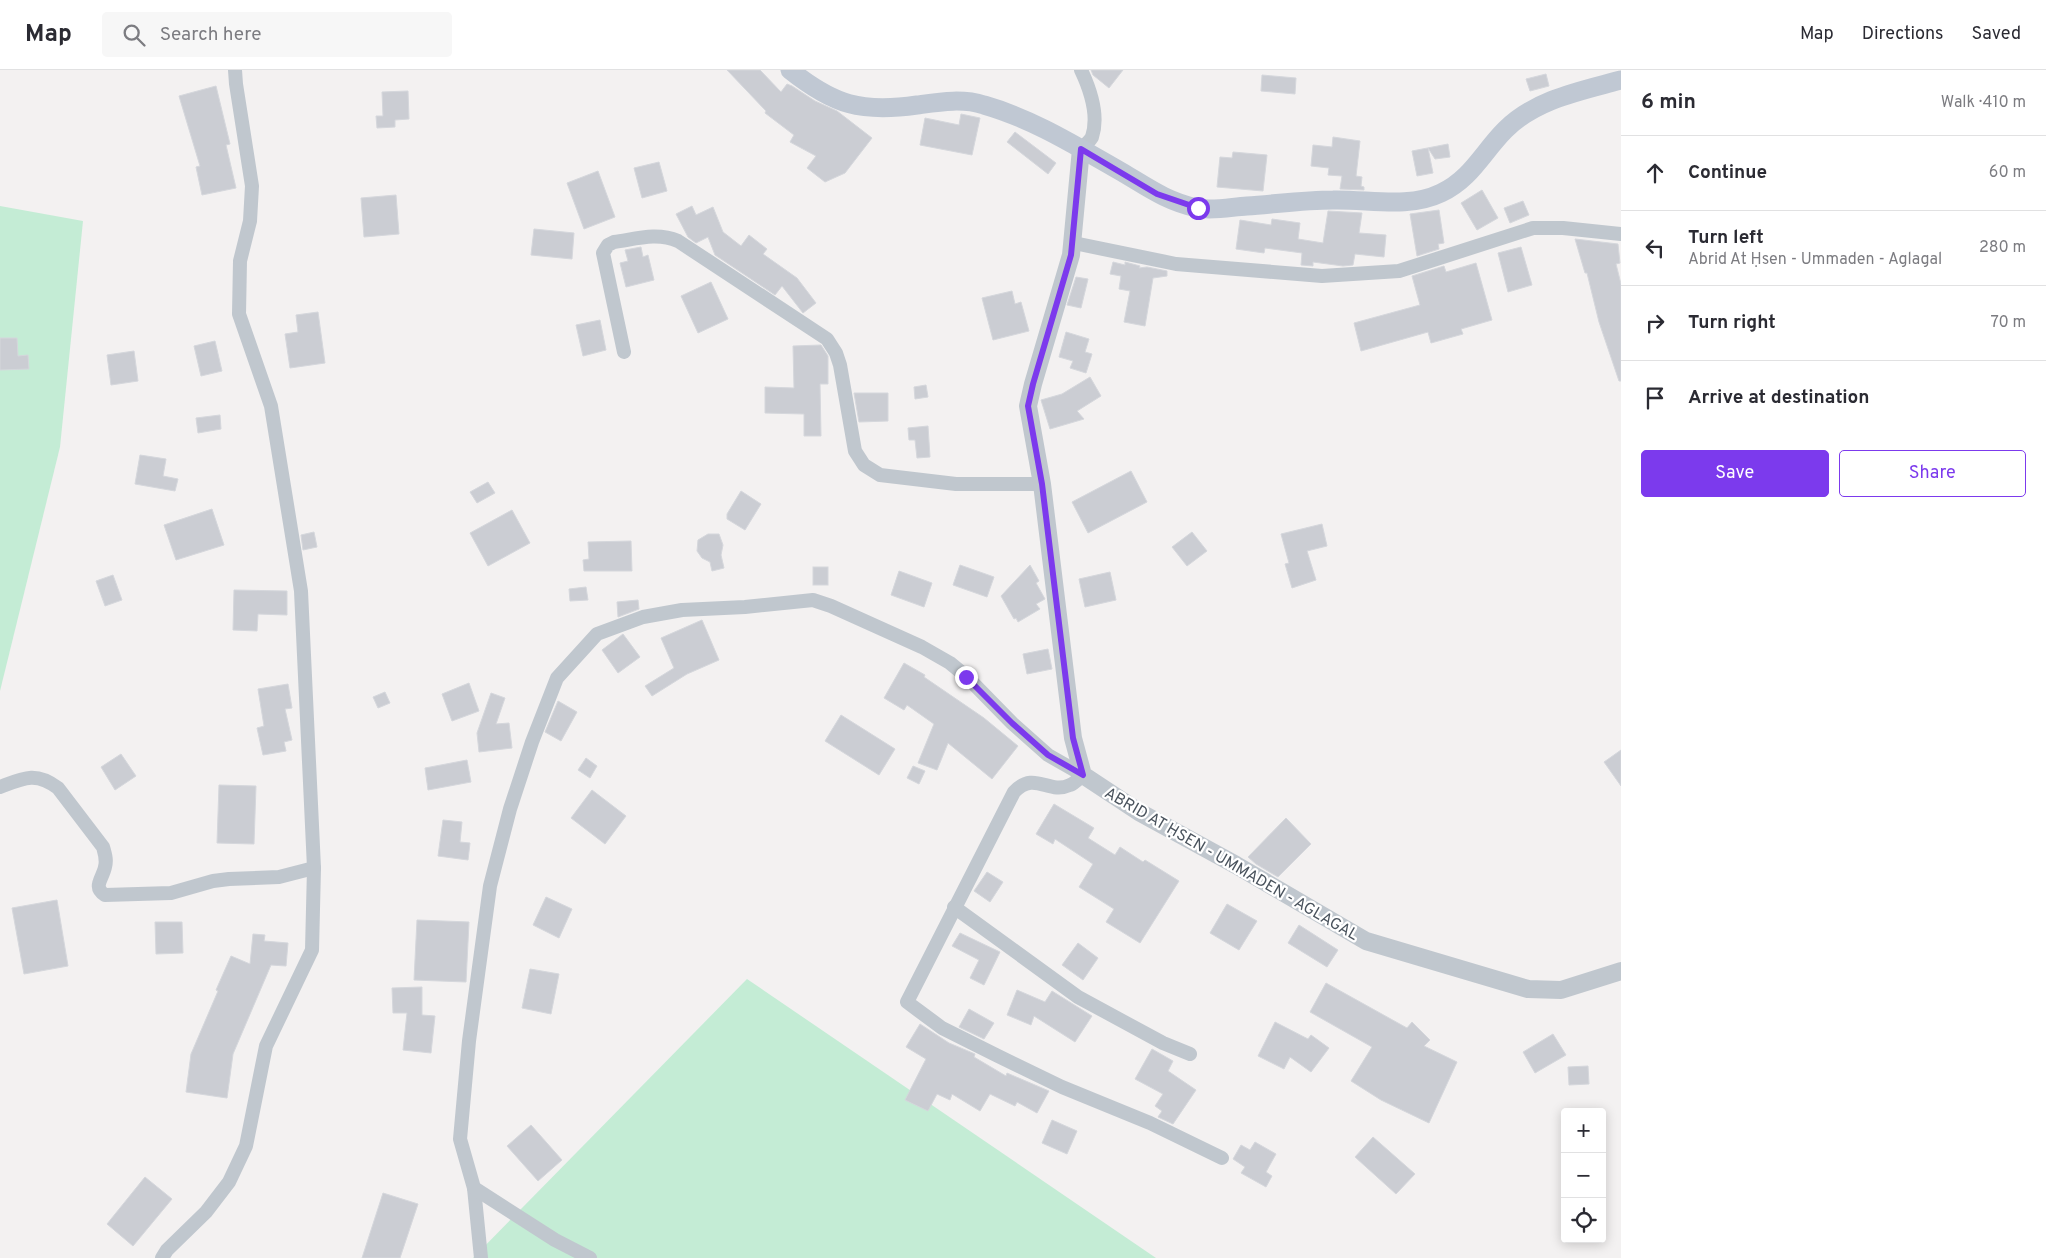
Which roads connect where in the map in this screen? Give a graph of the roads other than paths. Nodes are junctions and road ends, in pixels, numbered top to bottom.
1 (236, 70) edge
2 (790, 70) edge
3 (1081, 70) edge
4 (1621, 80) edge
5 (1081, 149) junction
6 (1621, 234) edge
7 (1074, 243) junction
8 (624, 352) dead end
9 (1042, 484) junction
10 (1083, 775) junction
11 (0, 787) edge
12 (314, 868) junction
13 (954, 907) junction
14 (1621, 971) edge
15 (1190, 1054) dead end
16 (1222, 1158) dead end
17 (474, 1188) junction
18 (162, 1258) edge
19 (481, 1258) edge
20 (590, 1258) edge

1 - 12 street
2 - 5 main road
3 - 5 street
4 - 5 main road
5 - 7 street
6 - 7 street
7 - 9 street
8 - 9 street
9 - 10 street
10 - 13 street
10 - 14 street, ABRID AT ḤSEN - UMMADEN - AGLAGAL
10 - 17 street
11 - 12 street
12 - 18 street
13 - 15 street
13 - 16 street
17 - 19 street
17 - 20 street

